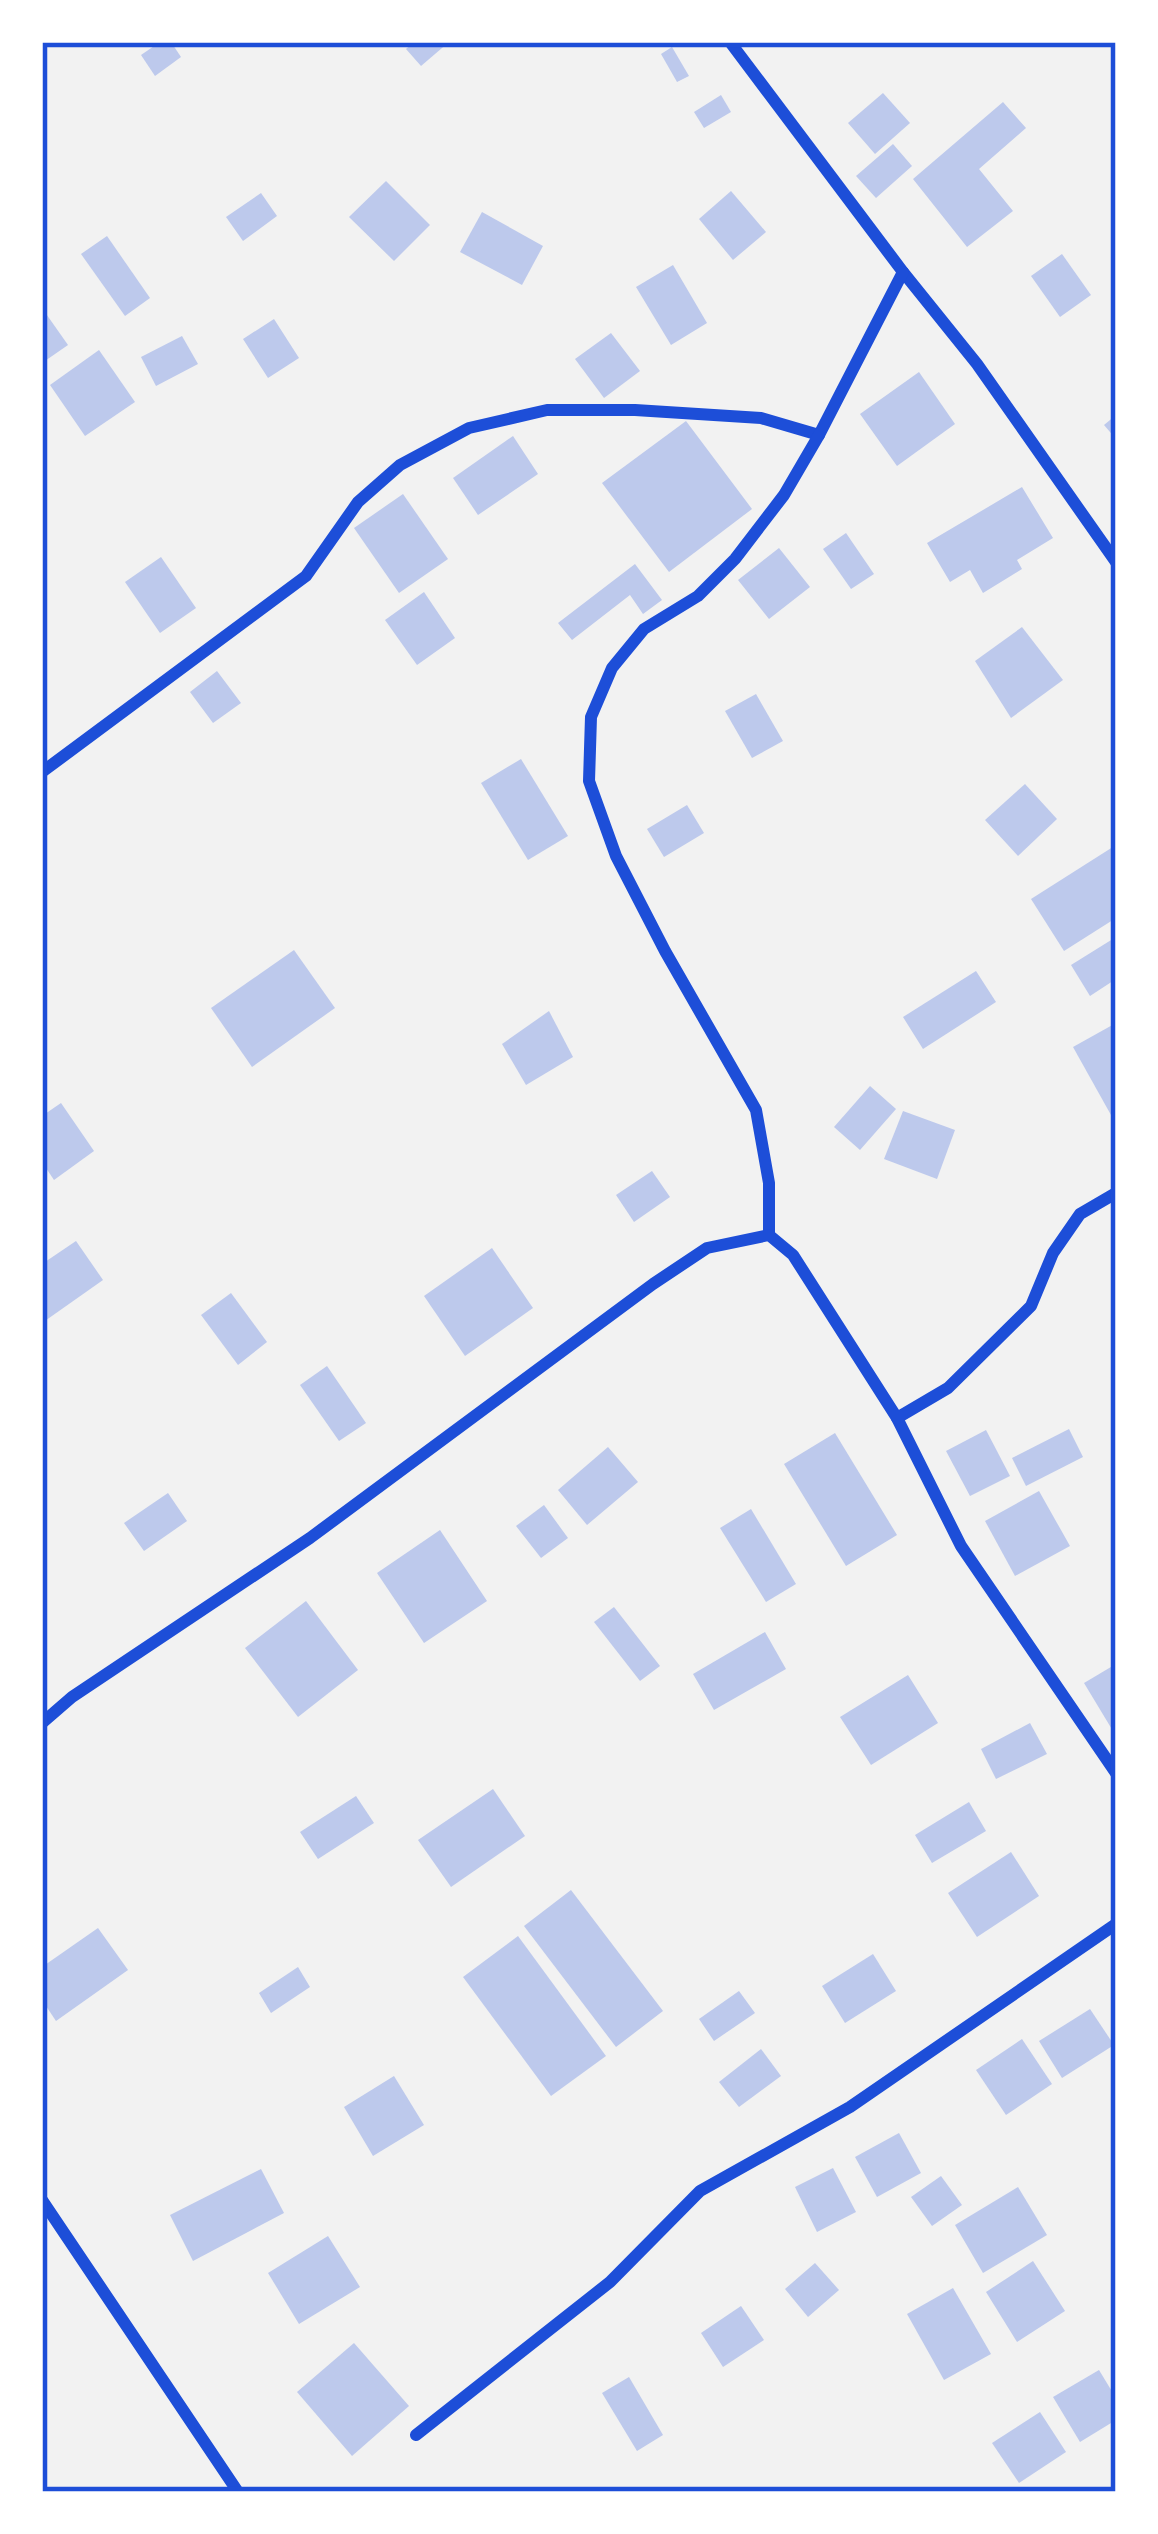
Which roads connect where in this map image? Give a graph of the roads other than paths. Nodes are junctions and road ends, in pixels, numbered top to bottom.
1 (730, 42) edge
2 (903, 272) junction
3 (820, 435) junction
4 (1116, 562) edge
5 (42, 772) edge
6 (1116, 1193) edge
7 (769, 1235) junction
8 (897, 1418) junction
9 (42, 1723) edge
10 (1116, 1773) edge
11 (1116, 1924) edge
12 (42, 2200) edge
13 (416, 2434) dead end
14 (238, 2492) edge

1 - 2 street
2 - 3 street
2 - 4 street
3 - 5 street
3 - 7 street
6 - 8 street
7 - 8 street
7 - 9 street
8 - 10 street
11 - 13 street
12 - 14 street

